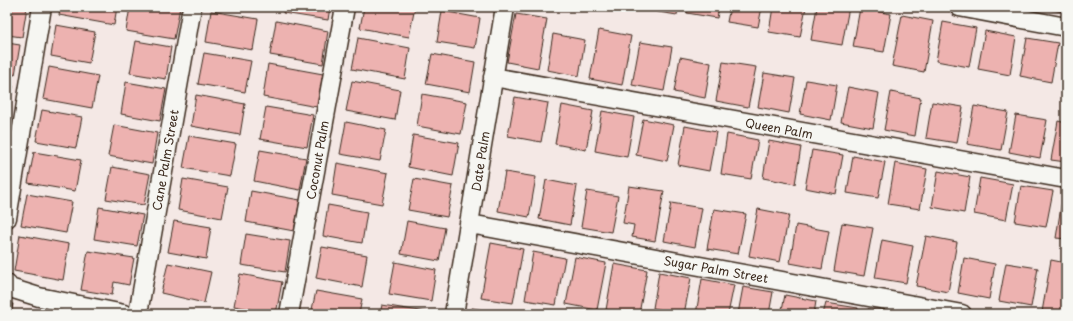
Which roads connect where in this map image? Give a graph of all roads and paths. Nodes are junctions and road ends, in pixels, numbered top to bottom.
1 (42, 7) edge
2 (192, 7) edge
3 (344, 7) edge
4 (505, 7) edge
5 (959, 7) edge
6 (1066, 27) edge
7 (493, 77) junction
8 (1066, 179) edge
9 (7, 218) edge
10 (470, 224) junction
11 (7, 284) edge
12 (124, 314) edge
13 (138, 314) edge
14 (289, 314) edge
15 (454, 314) edge
16 (962, 314) edge

1 - 9 street
2 - 13 street, Cane Palm Street
3 - 14 street, Coconut Palm
4 - 7 street, Date Palm
5 - 6 street
7 - 8 street, Queen Palm
7 - 10 street, Date Palm
10 - 15 street, Date Palm
10 - 16 street, Sugar Palm Street
11 - 12 street

